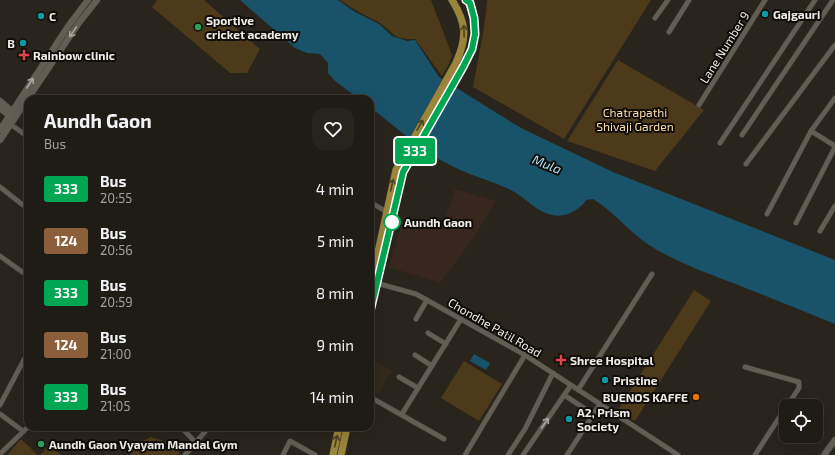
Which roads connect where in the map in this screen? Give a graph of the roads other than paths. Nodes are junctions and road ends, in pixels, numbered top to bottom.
1 (97, 0) edge
2 (452, 0) edge
3 (468, 0) edge
4 (668, 0) edge
5 (689, 0) edge
6 (765, 0) edge
7 (814, 0) edge
8 (833, 0) edge
9 (88, 3) edge
10 (655, 18) dead end
11 (669, 32) dead end
12 (835, 45) edge
13 (25, 95) edge
14 (24, 97) edge
15 (835, 98) edge
16 (0, 101) edge
17 (699, 105) dead end
18 (0, 108) edge
19 (11, 118) junction
20 (0, 130) edge
21 (811, 131) junction
22 (24, 133) edge
23 (742, 135) dead end
24 (0, 140) edge
25 (720, 143) dead end
26 (835, 147) edge
27 (746, 164) dead end
28 (0, 187) edge
29 (374, 204) edge
30 (24, 206) edge
31 (835, 206) edge
32 (387, 212) junction
33 (767, 214) dead end
34 (394, 216) junction
35 (796, 223) dead end
36 (820, 231) dead end
37 (374, 254) edge
38 (0, 256) edge
39 (24, 273) edge
40 (652, 274) dead end
41 (376, 283) junction
42 (374, 293) edge
43 (427, 300) junction
44 (416, 319) dead end
45 (461, 319) junction
46 (428, 333) dead end
47 (446, 344) junction
48 (414, 355) dead end
49 (525, 355) junction
50 (24, 360) edge
51 (432, 366) junction
52 (746, 366) dead end
53 (553, 373) junction
54 (399, 377) dead end
55 (571, 385) junction
56 (418, 388) junction
57 (578, 390) junction
58 (564, 395) junction
59 (374, 399) edge
60 (791, 399) edge
61 (600, 404) junction
62 (0, 405) edge
63 (0, 414) edge
64 (402, 414) junction
65 (593, 414) junction
66 (779, 418) edge
67 (23, 430) joint
68 (185, 431) edge
69 (205, 431) edge
70 (338, 431) edge
71 (346, 431) edge
72 (444, 439) dead end
73 (835, 440) edge
74 (195, 442) junction
75 (0, 454) edge
76 (185, 455) edge
77 (283, 455) edge
78 (315, 455) edge
79 (333, 455) edge
80 (341, 455) edge
81 (465, 455) edge
82 (508, 455) edge
83 (523, 455) edge
84 (567, 455) edge
85 (678, 455) edge
86 (755, 455) edge
87 (824, 455) edge

1 - 9 main road
32 -> 2 main road
3 - 34 main road
4 - 10 street
5 - 11 street
6 - 17 street, Lane Number 9
7 - 25 street
8 - 23 street
9 - 13 main road
12 - 27 street
14 - 19 main road
15 - 21 street
16 - 19 main road
18 - 19 main road
19 - 20 main road
19 - 22 street
19 - 24 main road
21 - 26 street
21 - 33 street
26 - 35 street
28 - 30 street
29 - 32 street
31 - 36 street
32 - 34 main road
32 - 37 main road
34 - 41 main road
38 - 39 street
40 - 57 street
41 - 42 main road
41 - 43 street, Chondhe Patil Road
43 - 44 street
43 - 45 street, Chondhe Patil Road
45 - 47 street
45 - 49 street, Chondhe Patil Road
46 - 47 street
47 - 51 street
48 - 51 street
49 - 53 street, Chondhe Patil Road
49 - 81 street
50 - 62 street
51 - 56 street
52 - 60 street
53 - 55 street, Chondhe Patil Road
53 - 82 street
54 - 56 street
55 - 57 street, Chondhe Patil Road
55 - 58 street
56 - 64 street
57 - 61 street, Chondhe Patil Road
58 - 65 street
83 -> 58 street
59 - 64 street
61 - 65 street
61 - 85 street, Chondhe Patil Road
63 - 67 street
64 - 72 street
65 - 84 street
66 - 86 street
67 - 75 street
68 - 74 street
69 - 74 street
79 -> 70 main road
71 - 80 main road
73 - 87 main road
74 - 76 street
77 - 78 street

